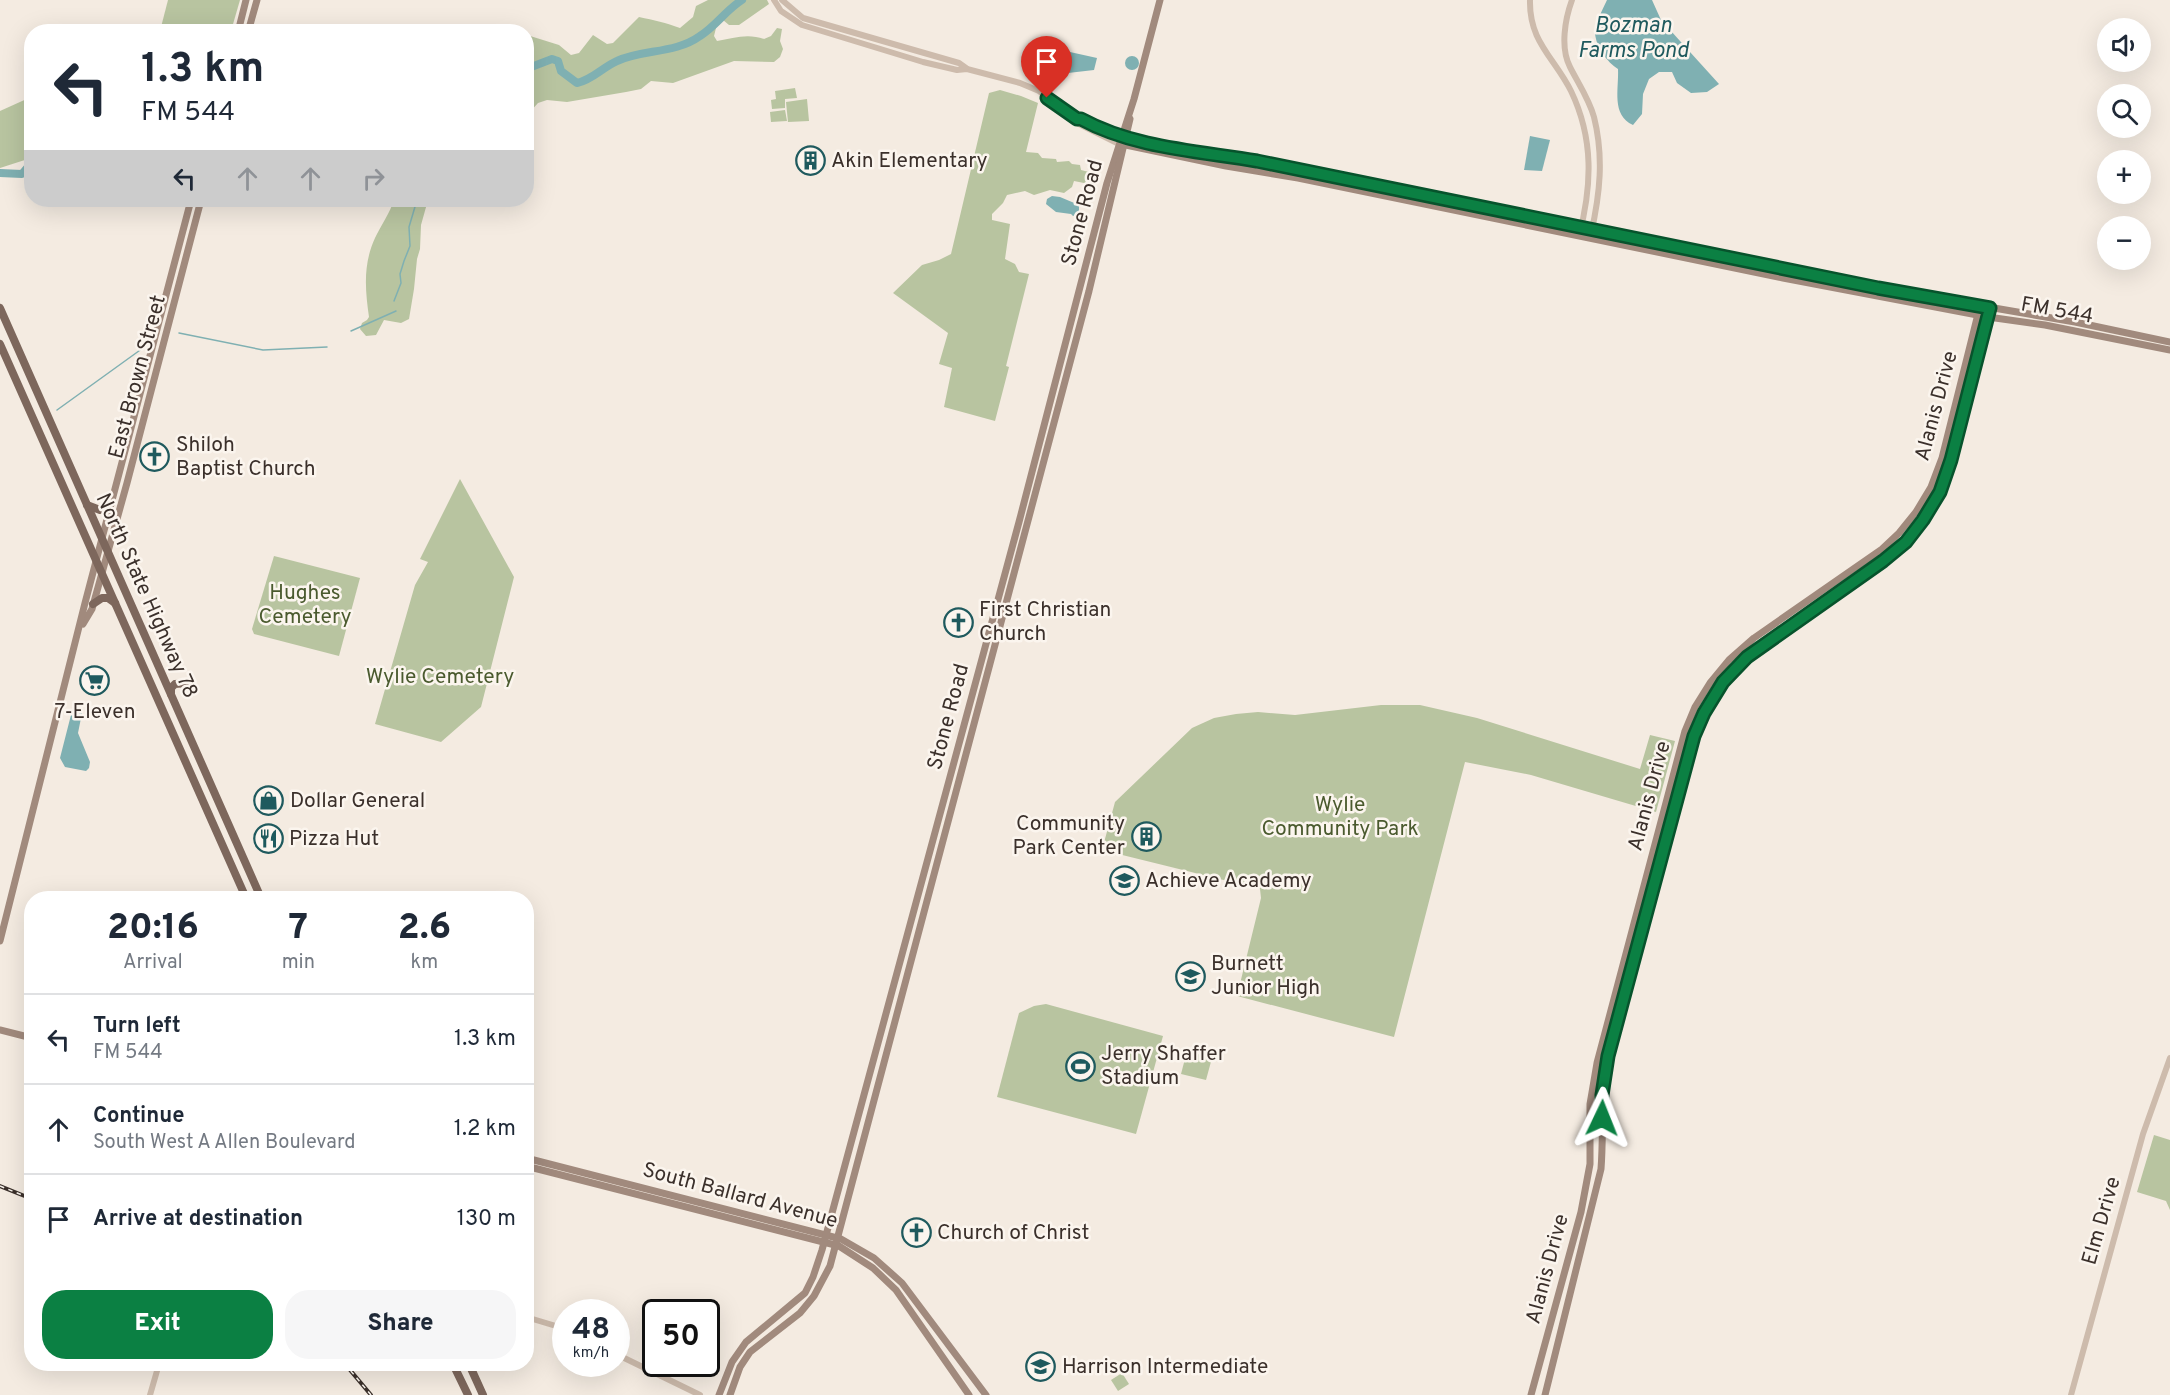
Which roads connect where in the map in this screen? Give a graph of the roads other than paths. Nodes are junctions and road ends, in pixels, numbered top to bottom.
1 (246, 0) edge
2 (257, 0) edge
3 (774, 0) edge
4 (782, 0) edge
5 (1161, 0) edge
6 (1530, 0) edge
7 (1572, 0) edge
8 (240, 24) edge
9 (250, 24) edge
10 (967, 69) junction
11 (1598, 136) junction
12 (1586, 137) junction
13 (1123, 141) junction
14 (189, 207) edge
15 (199, 207) edge
16 (1105, 208) junction
17 (184, 225) junction
18 (1581, 226) junction
19 (194, 228) junction
20 (1592, 228) junction
21 (1579, 236) junction
22 (1590, 238) junction
23 (1980, 306) junction
24 (0, 308) edge
25 (1990, 308) junction
26 (1978, 315) junction
27 (1988, 317) junction
28 (2170, 342) edge
29 (0, 344) edge
30 (2170, 351) edge
31 (1056, 381) junction
32 (1064, 383) junction
33 (111, 503) junction
34 (87, 506) junction
35 (102, 539) junction
36 (107, 552) junction
37 (96, 560) junction
38 (102, 573) junction
39 (115, 603) junction
40 (93, 604) junction
41 (79, 630) junction
42 (187, 683) dead end
43 (171, 696) junction
44 (243, 891) edge
45 (258, 891) edge
46 (0, 941) edge
47 (0, 1030) edge
48 (24, 1036) edge
49 (2170, 1058) edge
50 (534, 1160) edge
51 (534, 1168) edge
52 (670, 1198) junction
53 (825, 1238) junction
54 (836, 1241) junction
55 (534, 1319) edge
56 (552, 1325) edge
57 (630, 1361) edge
58 (157, 1371) edge
59 (456, 1371) edge
60 (472, 1371) edge
61 (150, 1395) edge
62 (468, 1395) edge
63 (483, 1395) edge
64 (700, 1395) edge
65 (720, 1395) edge
66 (729, 1395) edge
67 (969, 1395) edge
68 (986, 1395) edge
69 (1531, 1395) edge
70 (1545, 1395) edge
71 (2071, 1395) edge

1 - 8 main road
2 - 9 main road
3 - 10 street
4 - 10 street
5 - 13 main road, Stone Road
6 - 12 street
7 - 11 street
10 - 13 street
11 - 12 street
11 - 20 street
12 - 18 street
13 - 16 main road, Stone Road
13 - 18 main road, FM 544
13 - 21 main road, FM 544
14 - 17 main road, East Brown Street
15 - 19 main road, East Brown Street
16 - 31 main road, Stone Road
16 - 32 main road, Stone Road
17 - 19 main road
17 - 33 main road, East Brown Street
18 - 20 main road, FM 544
18 - 21 street
19 - 36 main road, East Brown Street
20 - 22 street
20 - 23 main road, FM 544
21 - 22 main road, FM 544
22 - 26 main road, FM 544
23 - 25 main road, FM 544
23 - 26 main road, Alanis Drive
24 - 34 main road, North State Highway 78
25 - 27 main road, Alanis Drive
25 - 28 main road, FM 544
26 - 27 main road, FM 544
26 - 69 main road, Alanis Drive
27 - 30 main road, FM 544
27 - 70 main road, Alanis Drive
29 - 37 main road, North State Highway 78
31 - 32 main road
31 - 53 main road, Stone Road
32 - 54 main road, Stone Road
33 - 34 main road
33 - 35 main road, East Brown Street
34 - 35 main road, North State Highway 78
35 - 36 main road, North State Highway 78
35 - 37 main road, East Brown Street
36 - 38 main road, East Brown Street
36 - 43 main road, North State Highway 78
37 - 38 main road, North State Highway 78
37 - 41 main road, East Brown Street
38 - 39 main road, North State Highway 78
38 - 40 main road, East Brown Street
39 - 40 main road
39 - 44 main road, North State Highway 78
40 - 41 main road, East Brown Street
41 - 46 main road, East Brown Street
42 - 43 main road
43 - 45 main road, North State Highway 78
47 - 48 main road
49 - 71 street, Elm Drive
50 - 52 main road, South Ballard Avenue
51 - 52 main road, South Ballard Avenue
52 - 53 main road, South Ballard Avenue
53 - 54 main road, South Ballard Avenue
53 - 65 main road, Stone Road
54 - 66 main road, Stone Road
54 - 67 main road, South Ballard Avenue
54 - 68 main road, South Ballard Avenue
55 - 56 street
57 - 64 street
58 - 61 street
59 - 62 main road
60 - 63 main road

